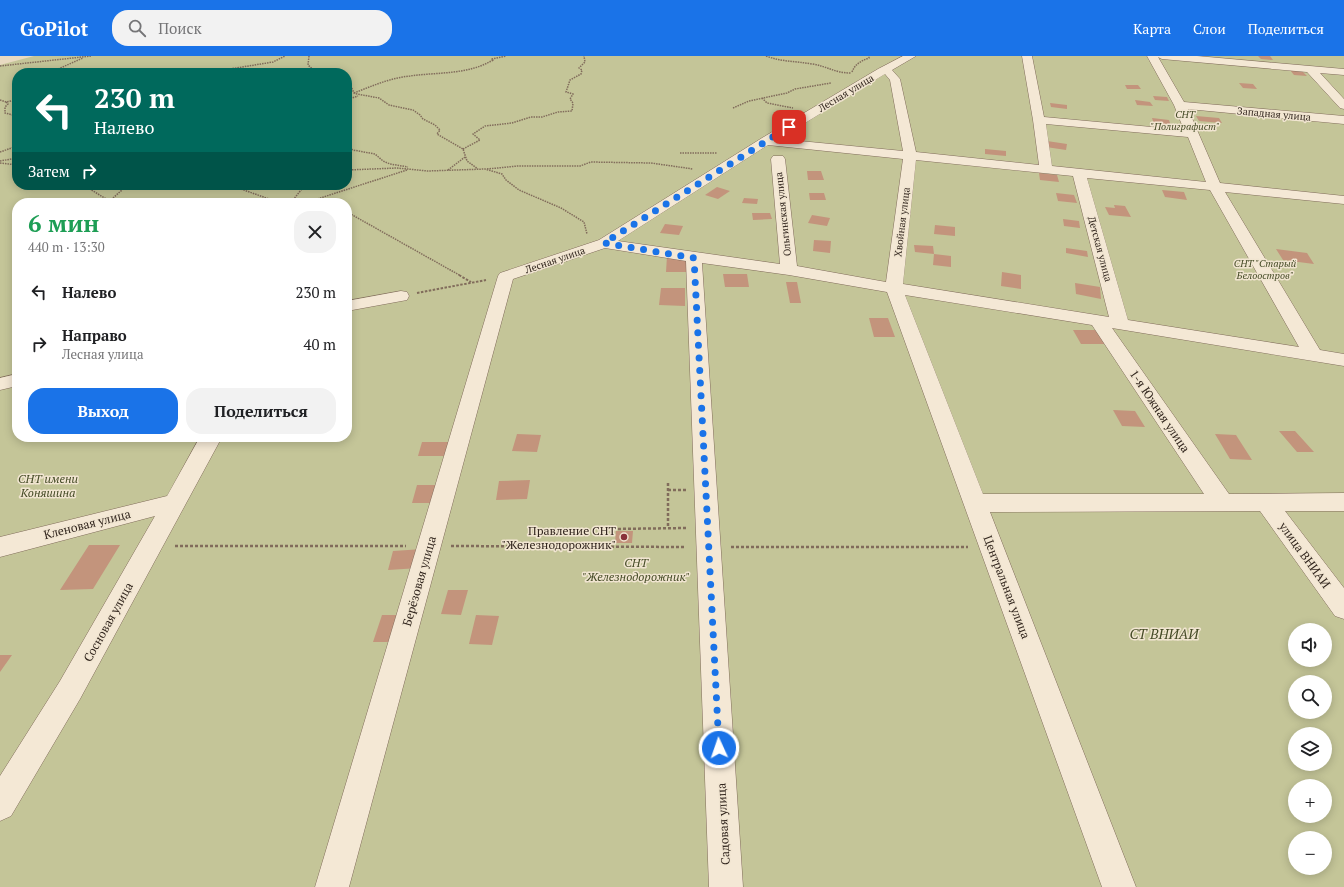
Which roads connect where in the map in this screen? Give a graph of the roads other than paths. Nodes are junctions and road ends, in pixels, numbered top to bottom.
1 (911, 56) edge
2 (1027, 56) edge
3 (1152, 56) edge
4 (1162, 56) edge
5 (1278, 56) edge
6 (1288, 67) junction
7 (886, 69) junction
8 (1310, 69) junction
9 (1344, 72) edge
10 (1180, 105) junction
11 (1344, 106) edge
12 (1039, 120) junction
13 (1344, 120) edge
14 (1192, 134) junction
15 (766, 141) junction
16 (910, 156) junction
17 (778, 159) dead end
18 (1046, 170) junction
19 (1079, 173) junction
20 (1216, 187) junction
21 (1344, 200) edge
22 (604, 243) junction
23 (694, 258) junction
24 (789, 270) junction
25 (506, 276) joint
26 (894, 288) junction
27 (401, 296) road end
28 (352, 305) edge
29 (1098, 320) junction
30 (1120, 324) junction
31 (1319, 356) junction
32 (1344, 360) edge
33 (1344, 377) edge
34 (12, 381) edge
35 (0, 384) edge
36 (208, 442) edge
37 (175, 502) junction
38 (1222, 502) junction
39 (1266, 502) junction
40 (1344, 502) edge
41 (975, 503) junction
42 (0, 547) edge
43 (1344, 608) edge
44 (0, 805) edge
45 (332, 887) edge
46 (726, 887) edge
47 (1120, 887) edge

1 - 7 street, Лесная улица
2 - 12 street
3 - 10 street
4 - 6 street
5 - 6 street
6 - 8 street
7 - 15 street, Лесная улица
7 - 16 street, Хвойная улица
8 - 9 street
8 - 11 street
10 - 13 street, Западная улица
10 - 14 street
12 - 14 street
12 - 18 street
14 - 20 street
15 - 16 street
15 - 22 street, Лесная улица
16 - 18 street
16 - 26 street, Хвойная улица
17 - 24 street, Ольгинская улица
18 - 19 street
19 - 20 street
19 - 30 street, Детская улица
20 - 21 street
20 - 31 street
22 - 23 street
22 - 25 street, Лесная улица
23 - 24 street
23 - 46 street, Садовая улица
24 - 26 street
25 - 45 street, Берёзовая улица
26 - 29 street
26 - 41 street, Центральная улица
27 - 28 street
29 - 30 street
29 - 38 street, 1-я Южная улица
30 - 31 street
31 - 32 street
31 - 33 street
34 - 35 street
36 - 37 street, Сосновая улица
37 - 42 street, Кленовая улица
37 - 44 street, Сосновая улица
38 - 39 street
38 - 41 street
39 - 40 street
39 - 43 street, улица ВНИАИ
41 - 47 street, Центральная улица

